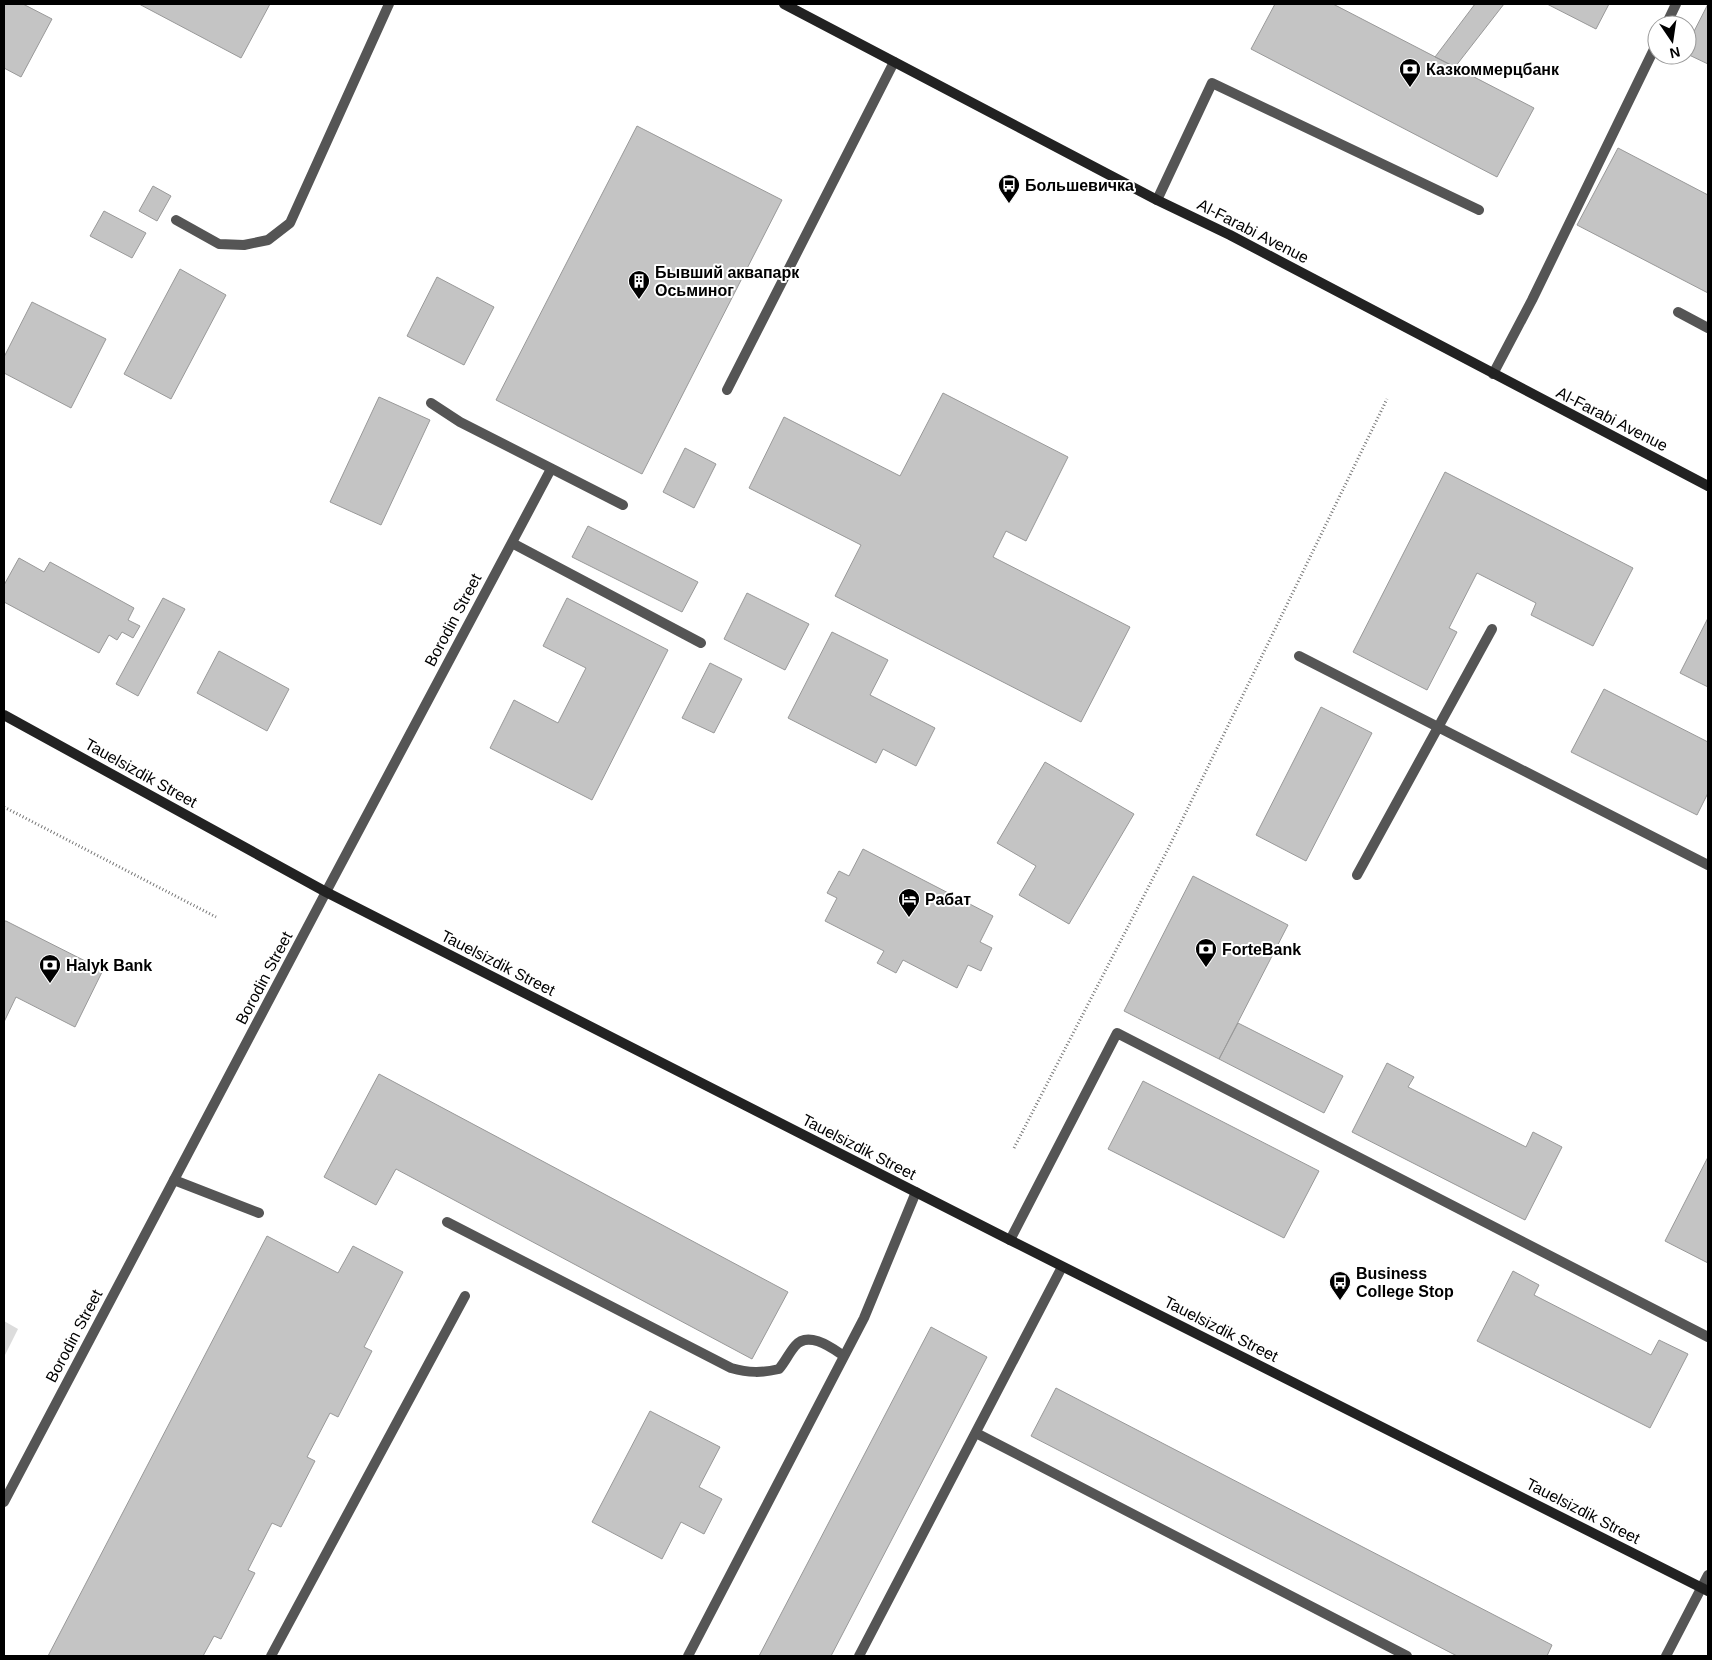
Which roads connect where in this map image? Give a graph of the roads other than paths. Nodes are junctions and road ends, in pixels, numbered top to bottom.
1 (389, 4) edge
2 (784, 4) edge
3 (894, 62) junction
4 (1647, 64) edge
5 (1157, 200) junction
6 (1479, 210) dead end
7 (176, 220) dead end
8 (1678, 312) dead end
9 (1708, 328) edge
10 (1493, 374) junction
11 (727, 390) dead end
12 (431, 403) dead end
13 (551, 468) junction
14 (1708, 486) edge
15 (623, 505) dead end
16 (512, 543) junction
17 (1492, 630) dead end
18 (701, 643) dead end
19 (1300, 656) dead end
20 (4, 715) edge
21 (1439, 727) junction
22 (1708, 865) edge
23 (1357, 875) dead end
24 (326, 892) junction
25 (174, 1180) junction
26 (916, 1192) junction
27 (259, 1212) dead end
28 (446, 1222) dead end
29 (1010, 1240) junction
30 (1062, 1267) junction
31 (464, 1296) dead end
32 (1708, 1337) edge
33 (844, 1356) junction
34 (976, 1433) junction
35 (4, 1502) edge
36 (1708, 1575) edge
37 (1705, 1589) edge
38 (270, 1656) edge
39 (688, 1656) edge
40 (860, 1656) edge
41 (1407, 1656) edge
42 (1666, 1656) edge

1 - 7 street
2 - 3 main road, Al-Farabi Avenue
3 - 5 main road, Al-Farabi Avenue
3 - 11 street
4 - 10 street
5 - 6 street
5 - 10 main road, Al-Farabi Avenue
8 - 9 street
10 - 14 main road, Al-Farabi Avenue
12 - 13 street
13 - 15 street
13 - 16 street, Borodin Street
16 - 18 street
16 - 24 street, Borodin Street
17 - 21 street
19 - 21 street
20 - 24 main road, Tauelsіzdіk Street
21 - 22 street
21 - 23 street
24 - 25 street, Borodin Street
24 - 26 main road, Tauelsіzdіk Street
25 - 27 street
25 - 35 street, Borodin Street
26 - 29 main road, Tauelsіzdіk Street
26 - 33 street
28 - 33 street
29 - 30 main road, Tauelsіzdіk Street
29 - 32 street
30 - 34 street
30 - 37 main road, Tauelsіzdіk Street
31 - 38 street
33 - 39 street
34 - 40 street
34 - 41 street
36 - 37 street
37 - 42 street

